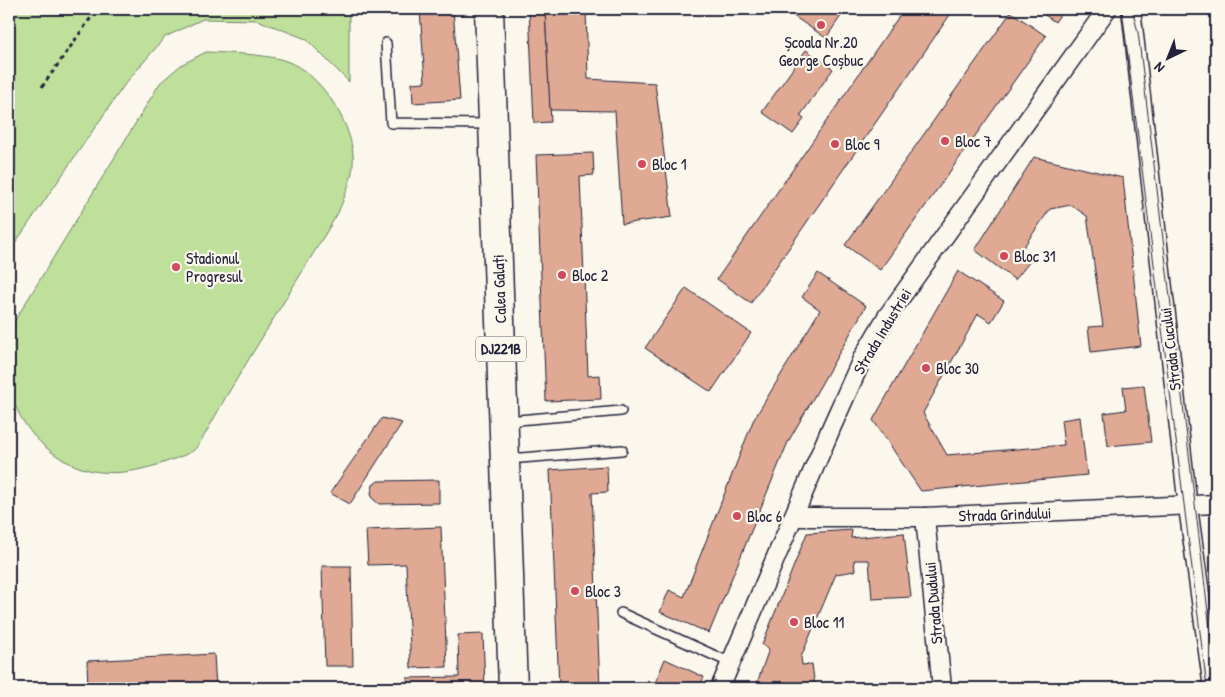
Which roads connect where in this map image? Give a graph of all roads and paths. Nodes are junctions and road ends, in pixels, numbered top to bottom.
1 (97, 9) edge
2 (489, 9) edge
3 (1107, 9) edge
4 (1131, 9) edge
5 (386, 43) dead end
6 (42, 87) dead end
7 (495, 124) junction
8 (621, 411) dead end
9 (504, 421) junction
10 (622, 450) dead end
11 (505, 459) junction
12 (1216, 504) edge
13 (1188, 506) junction
14 (794, 517) junction
15 (925, 517) junction
16 (621, 613) dead end
17 (731, 663) junction
18 (513, 688) edge
19 (720, 688) edge
20 (942, 688) edge
21 (1212, 688) edge

1 - 6 path
2 - 7 main road, Calea Galați / DJ221B
3 - 14 street, Strada Industriei
4 - 13 street, Strada Cucului
5 - 7 lane
7 - 9 main road, Calea Galați / DJ221B
8 - 9 lane
9 - 11 main road, Calea Galați / DJ221B
10 - 11 lane
11 - 18 main road, Calea Galați / DJ221B
12 - 13 street, Strada Grindului
13 - 15 street, Strada Grindului
13 - 21 street, Strada Cucului
14 - 15 street, Strada Grindului
14 - 17 street, Strada Industriei
15 - 20 street, Strada Dudului
16 - 17 lane
17 - 19 street, Strada Industriei

